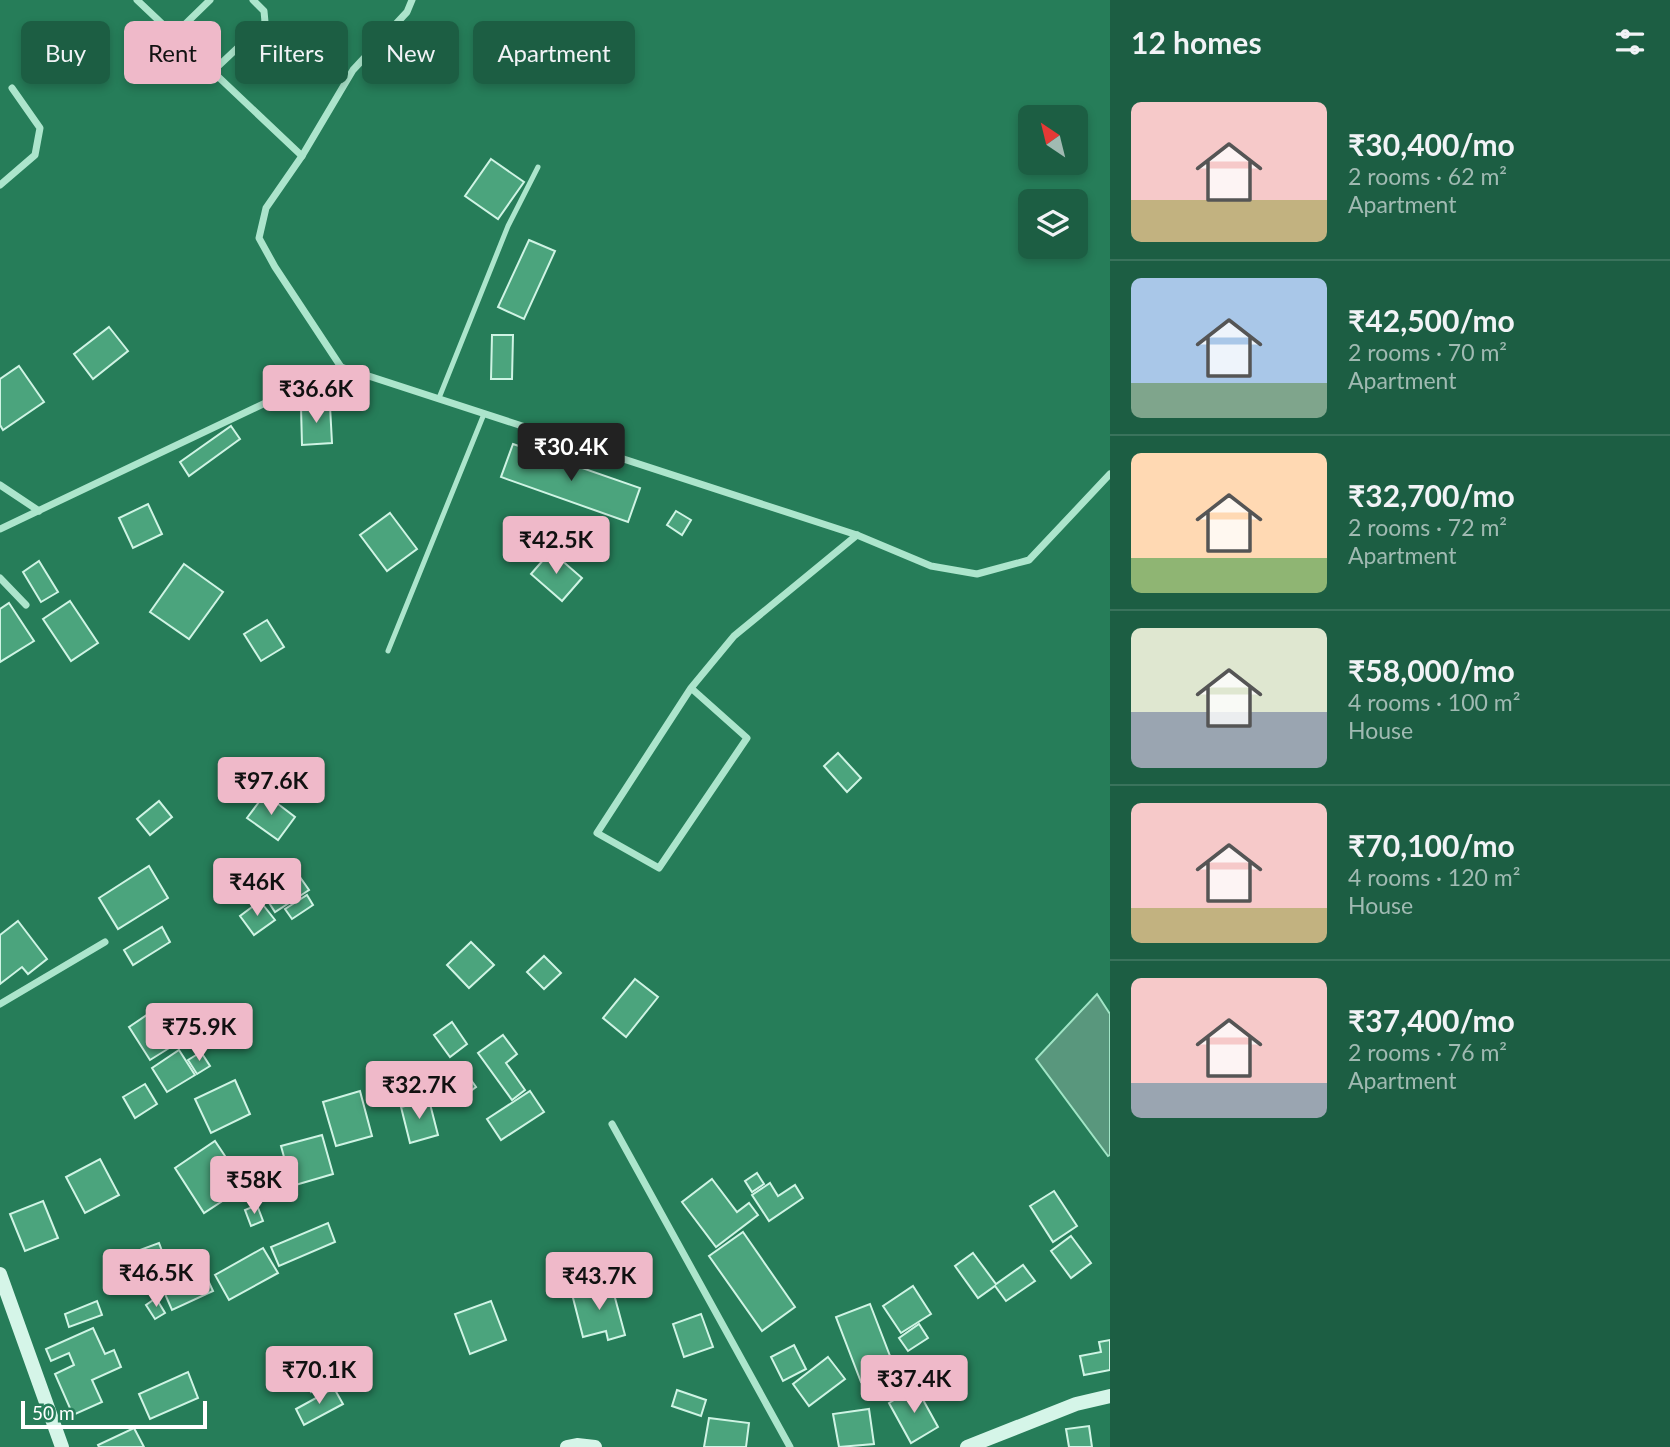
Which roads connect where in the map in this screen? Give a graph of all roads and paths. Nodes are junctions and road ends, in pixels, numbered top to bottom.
1 (137, 0) edge
2 (211, 0) edge
3 (253, 0) edge
4 (412, 0) edge
5 (159, 21) edge
6 (189, 21) edge
7 (221, 63) edge
8 (221, 79) edge
9 (12, 88) dead end
10 (303, 156) junction
11 (538, 167) dead end
12 (0, 185) edge
13 (341, 367) junction
14 (439, 398) junction
15 (484, 414) junction
16 (1110, 474) edge
17 (0, 485) edge
18 (39, 510) junction
19 (0, 529) edge
20 (857, 535) junction
21 (0, 578) edge
22 (26, 605) dead end
23 (388, 651) dead end
24 (691, 688) junction
25 (105, 942) dead end
26 (0, 1004) edge
27 (612, 1125) dead end
28 (0, 1274) edge
29 (1110, 1396) edge
30 (62, 1447) edge
31 (567, 1447) edge
32 (595, 1447) edge
33 (790, 1447) edge
34 (967, 1447) edge

1 - 5 street
2 - 6 street
3 - 7 street
4 - 10 street
8 - 10 street
9 - 12 street
10 - 13 street
11 - 14 lane
13 - 14 street
13 - 18 street
14 - 15 street
15 - 20 street
15 - 23 lane
16 - 20 street
17 - 18 street
18 - 19 street
20 - 24 street
21 - 22 street
24 - 24 street
25 - 26 street
27 - 33 street
28 - 30 street
29 - 34 street
31 - 32 street

